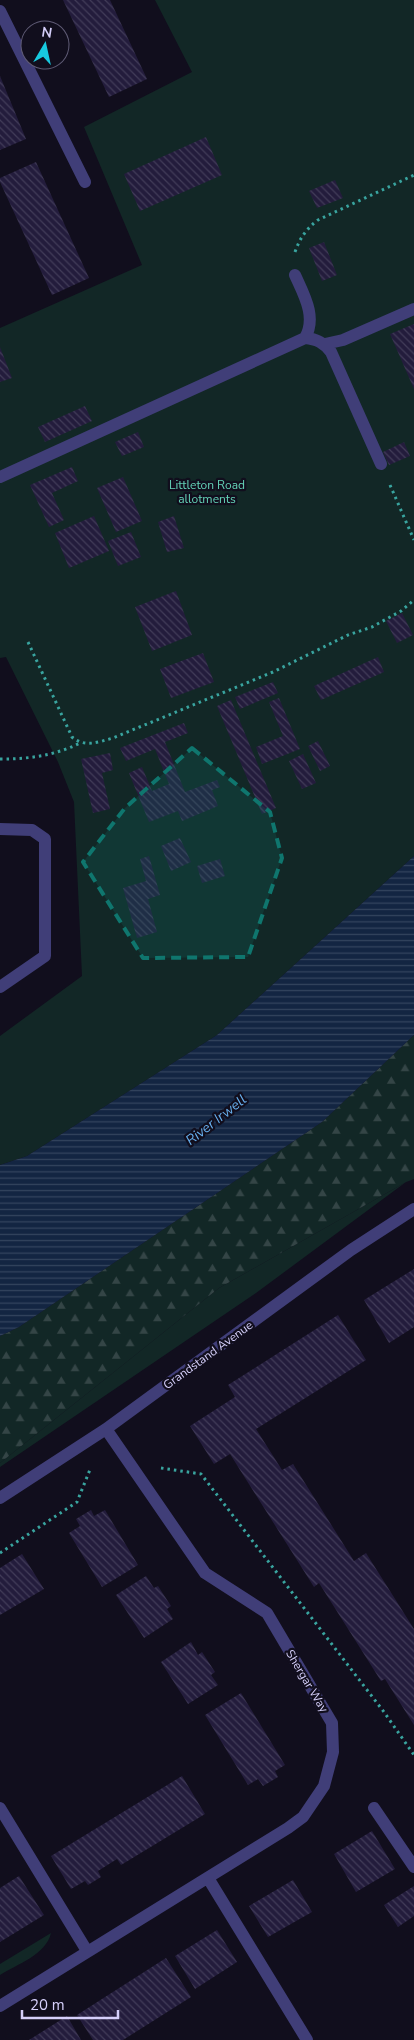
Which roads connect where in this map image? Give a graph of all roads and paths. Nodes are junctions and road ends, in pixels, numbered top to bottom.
1 (0, 11) edge
2 (414, 175) edge
3 (84, 182) dead end
4 (295, 275) joint
5 (414, 309) edge
6 (305, 338) junction
7 (325, 344) junction
8 (380, 464) joint
9 (0, 477) edge
10 (414, 540) edge
11 (414, 600) edge
12 (28, 642) dead end
13 (80, 743) junction
14 (0, 759) edge
15 (0, 829) edge
16 (0, 986) edge
17 (414, 1209) edge
18 (106, 1429) junction
19 (130, 1464) junction
20 (0, 1498) edge
21 (0, 1552) edge
22 (414, 1755) edge
23 (0, 1808) edge
24 (374, 1808) dead end
25 (414, 1866) edge
26 (208, 1878) junction
27 (87, 1951) junction
28 (0, 2006) edge
29 (307, 2040) edge

1 - 3 street
2 - 4 path
4 - 6 street
5 - 7 street
6 - 7 street
6 - 9 street
7 - 8 street
8 - 10 path
11 - 13 path
12 - 13 path
13 - 14 path
15 - 16 street
17 - 18 street, Grandstand Avenue
18 - 19 street, Shergar Way
18 - 20 street, Grandstand Avenue
18 - 21 path
19 - 22 path
19 - 26 street, Shergar Way
23 - 27 street
24 - 25 street
26 - 27 street, Shergar Way
26 - 29 street
27 - 28 street, Shergar Way

